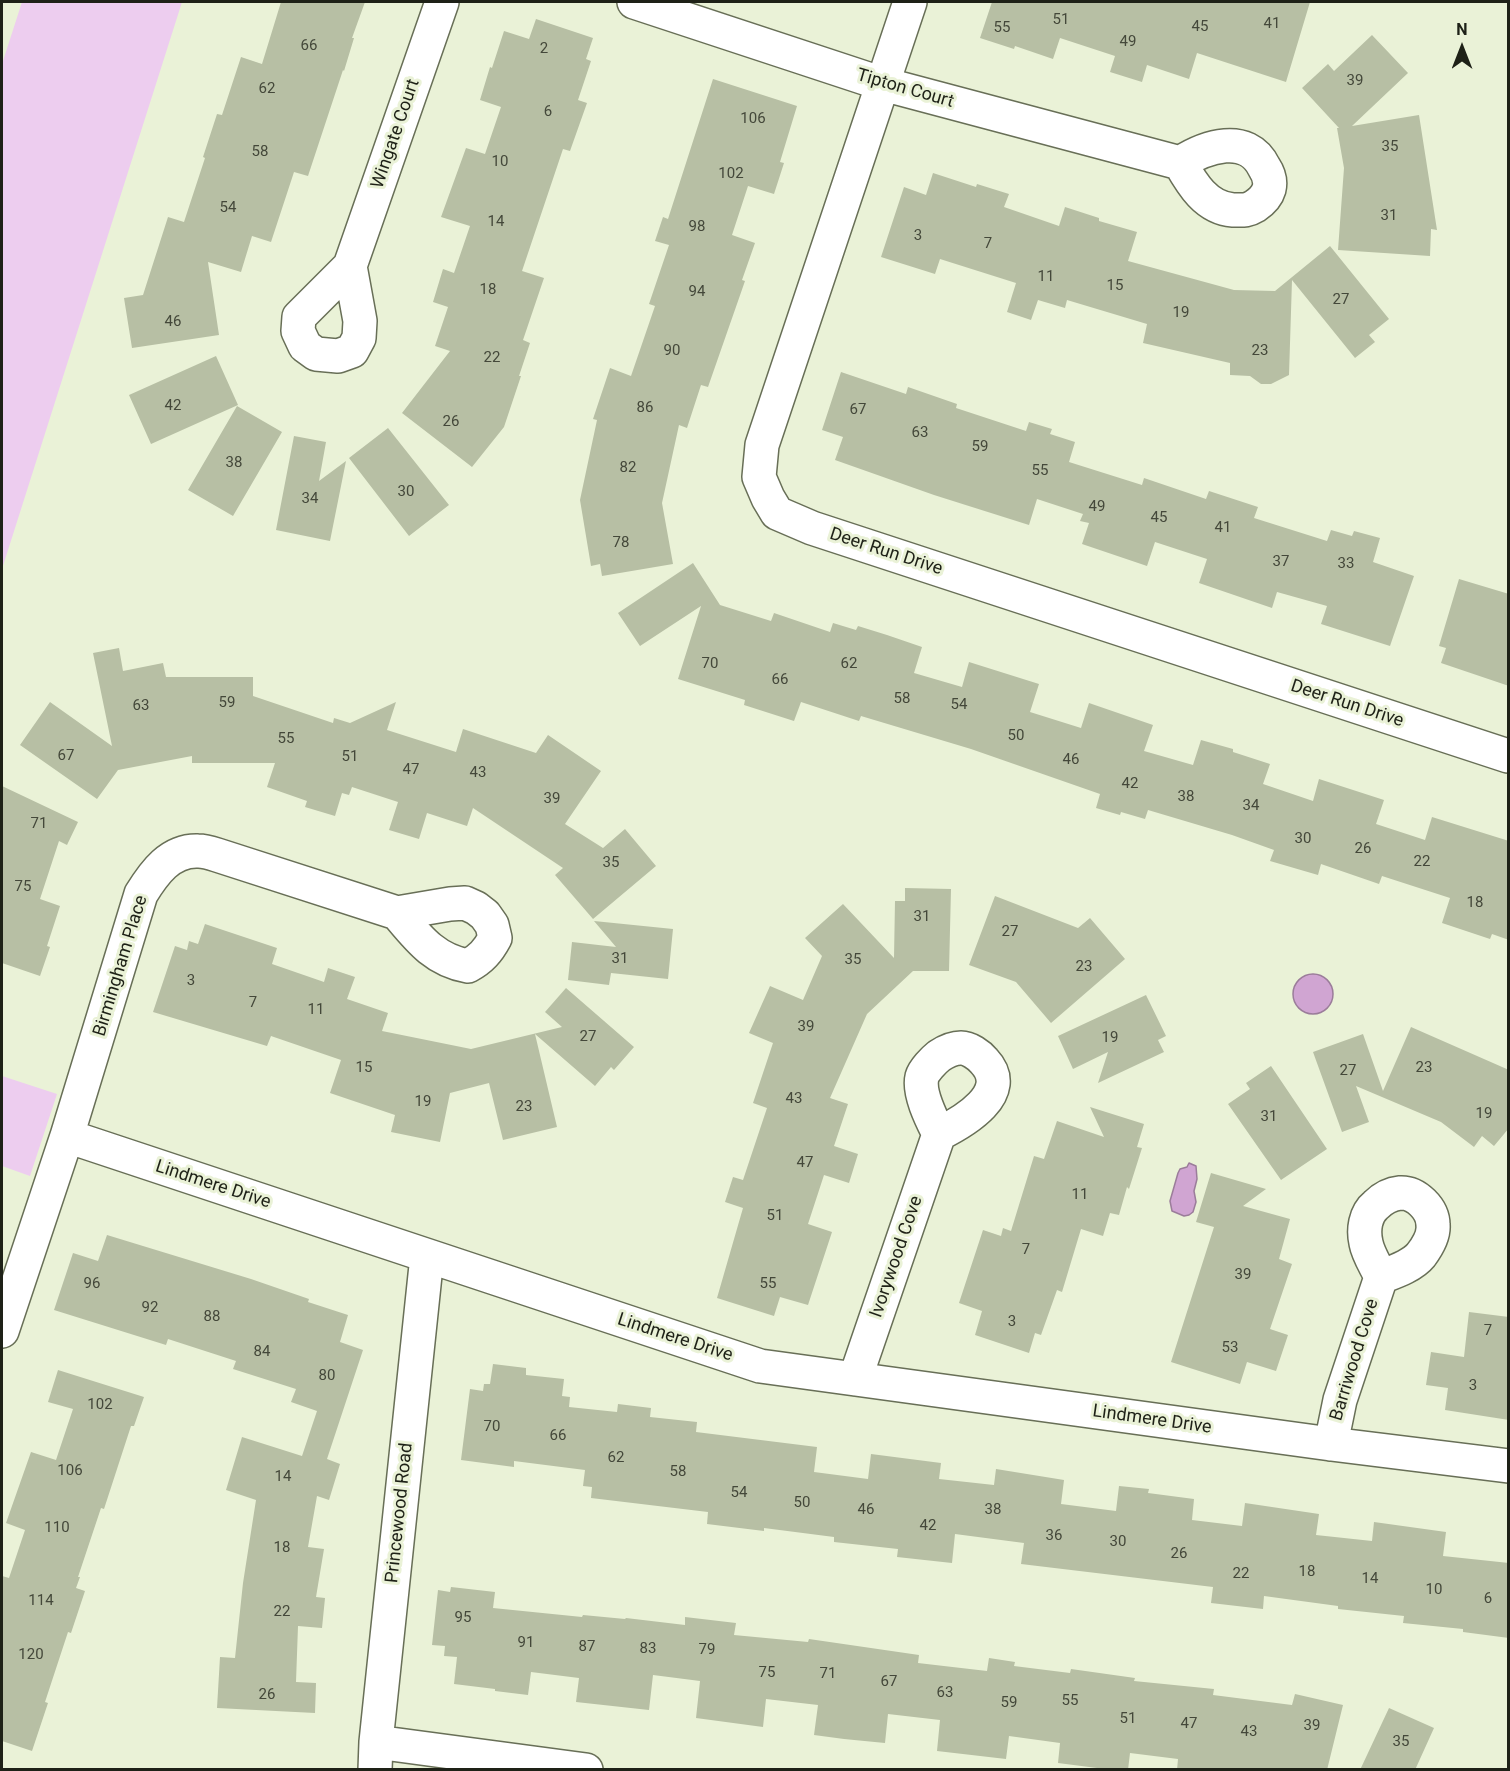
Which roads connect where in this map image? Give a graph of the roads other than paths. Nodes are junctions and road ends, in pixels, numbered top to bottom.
1 (442, 2) edge
2 (634, 2) edge
3 (910, 2) edge
4 (883, 84) junction
5 (1180, 163) dead end
6 (350, 266) dead end
7 (1509, 756) edge
8 (397, 913) dead end
9 (939, 1134) dead end
10 (67, 1136) junction
11 (427, 1256) junction
12 (1381, 1277) dead end
13 (2, 1330) edge
14 (855, 1379) junction
15 (1331, 1444) junction
16 (1509, 1466) edge
17 (376, 1756) edge
18 (586, 1770) edge

1 - 6 street, Wingate Court
2 - 4 street, Tipton Court
3 - 4 street, Deer Run Drive
4 - 5 street, Tipton Court
4 - 7 street, Deer Run Drive
8 - 10 street, Birmingham Place
9 - 14 street, Ivorywood Cove
10 - 11 street, Lindmere Drive
10 - 13 street
11 - 14 street, Lindmere Drive
11 - 17 street, Princewood Road
12 - 15 street, Barriwood Cove
14 - 15 street, Lindmere Drive
15 - 16 street, Lindmere Drive
17 - 18 street

